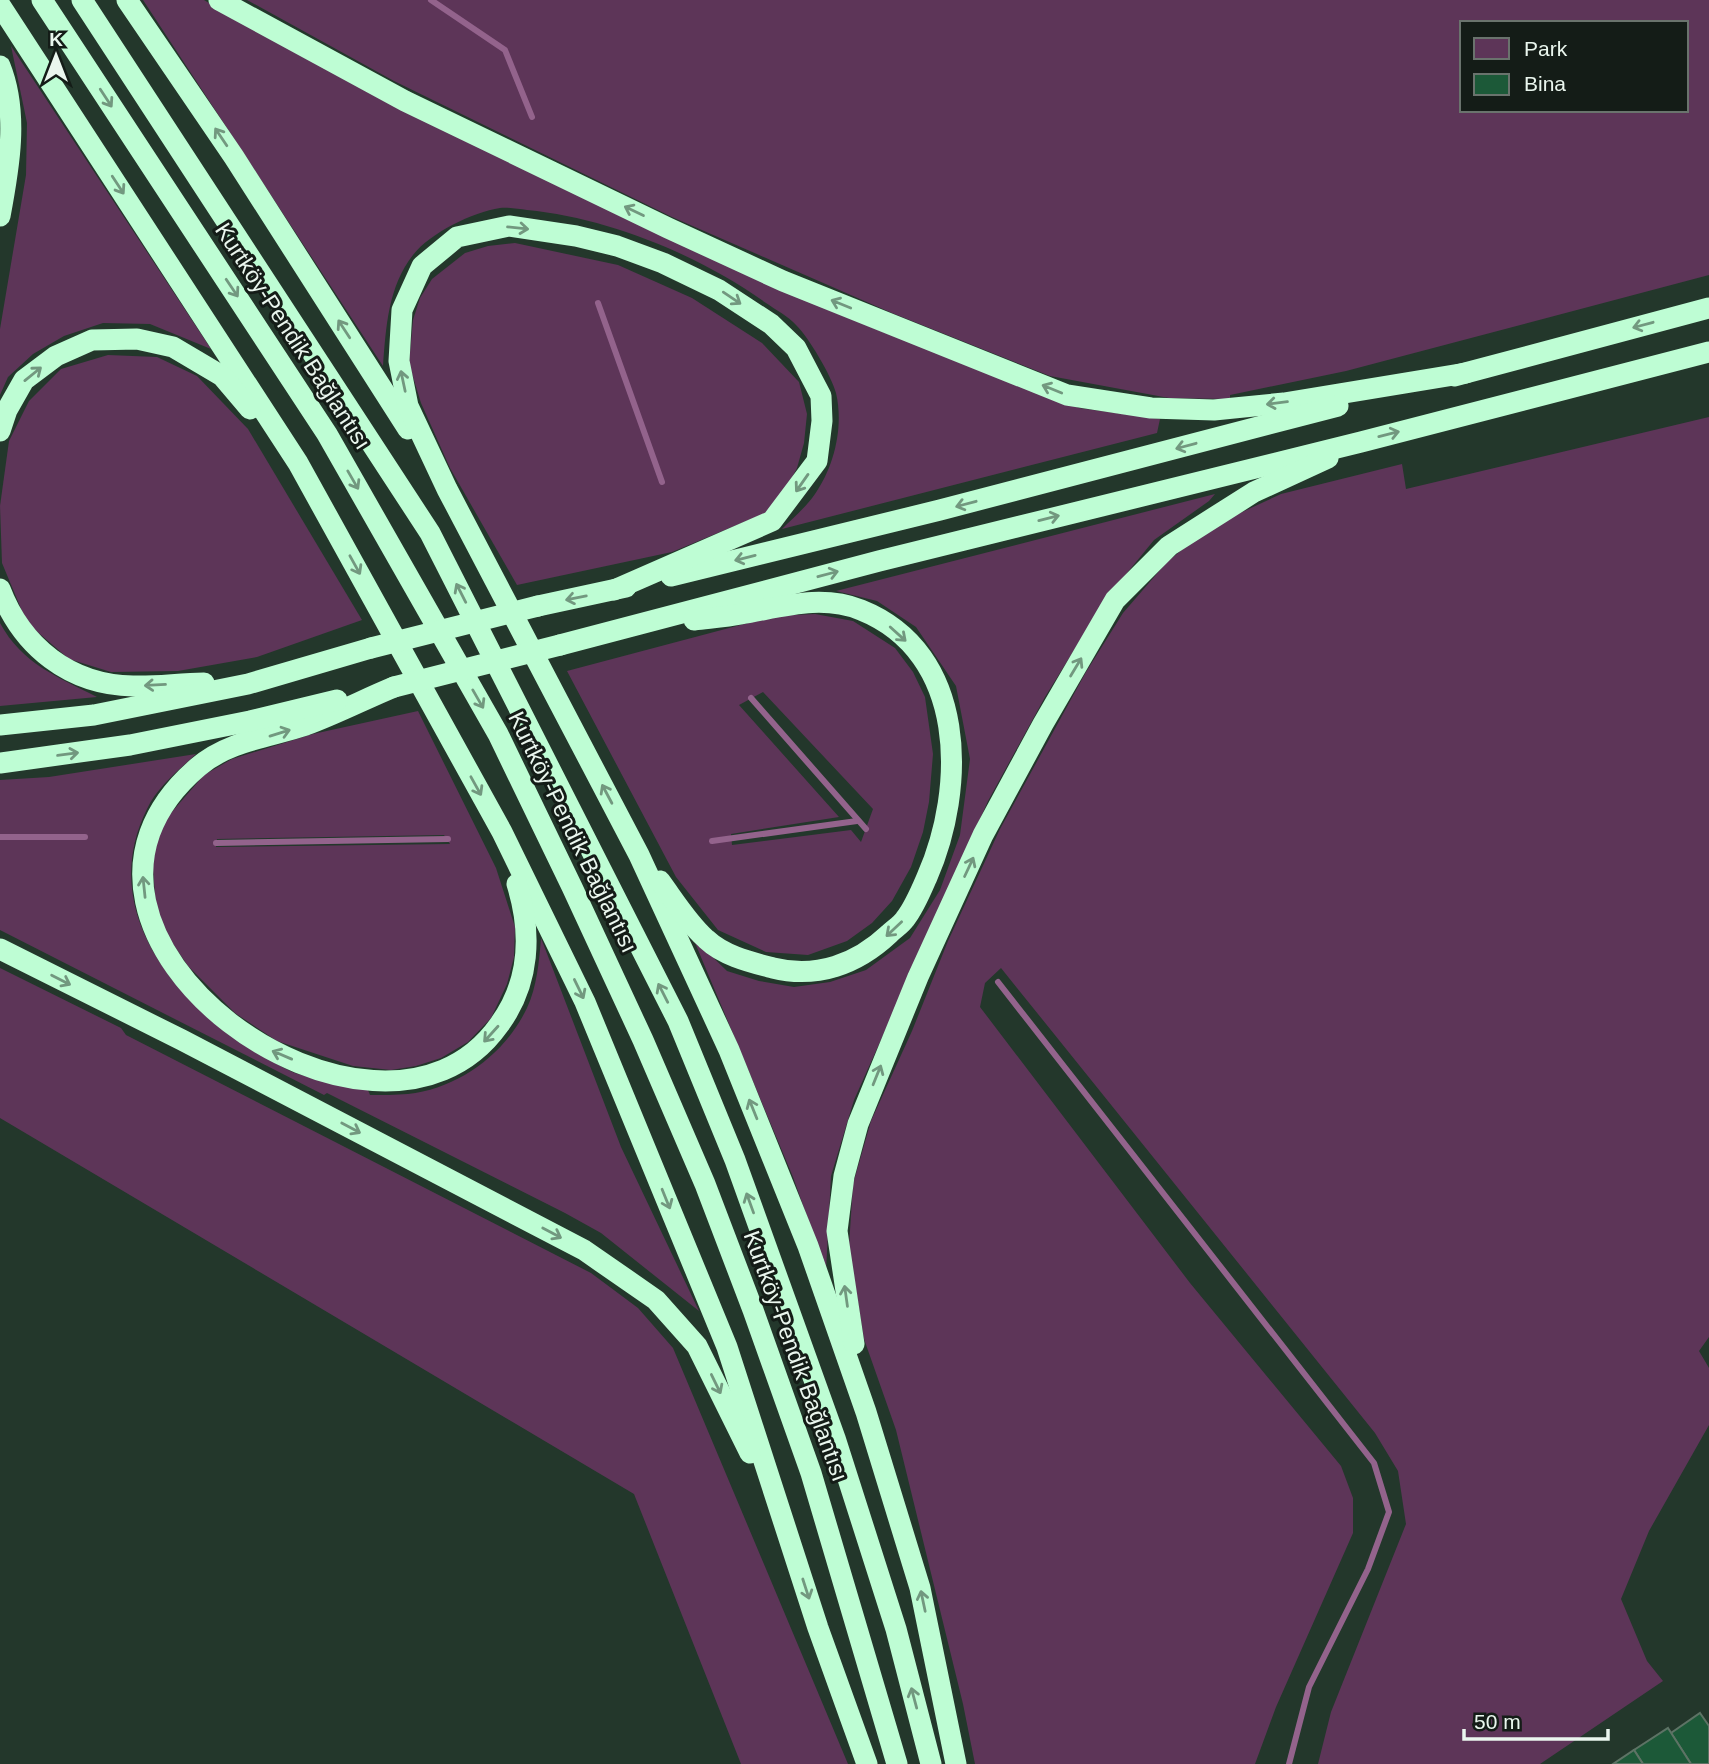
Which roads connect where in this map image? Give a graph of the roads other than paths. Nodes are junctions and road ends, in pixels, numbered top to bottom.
1 (42, 0) edge
2 (82, 0) edge
3 (127, 0) edge
4 (219, 0) edge
5 (0, 5) edge
6 (0, 66) edge
7 (0, 216) edge
8 (1709, 308) edge
9 (1709, 352) edge
10 (1466, 373) junction
11 (0, 432) edge
12 (1361, 442) junction
13 (298, 463) junction
14 (447, 489) junction
15 (0, 589) edge
16 (614, 590) junction
17 (620, 628) junction
18 (248, 684) junction
19 (394, 687) junction
20 (0, 725) edge
21 (0, 763) edge
22 (502, 832) junction
23 (639, 855) junction
24 (0, 949) edge
25 (866, 1412) junction
26 (785, 1524) junction
27 (867, 1764) edge
28 (897, 1764) edge
29 (931, 1764) edge
30 (956, 1764) edge

1 -> 28 highway, Kurtköy-Pendik Bağlantısı
29 -> 2 highway, Kurtköy-Pendik Bağlantısı
14 -> 3 highway
10 -> 4 highway
5 -> 13 highway
6 - 7 highway
8 -> 10 highway
12 -> 9 highway
10 -> 16 highway
11 -> 13 highway
17 -> 12 highway
25 -> 12 highway
13 -> 22 highway
14 -> 16 highway
23 -> 14 highway
18 -> 15 highway
16 -> 18 highway, bridge
17 - 19 highway, bridge
17 -> 23 highway
18 - 20 highway
21 -> 19 highway
22 -> 19 highway
22 -> 26 highway
25 -> 23 highway
24 -> 26 highway
30 -> 25 highway
26 -> 27 highway

